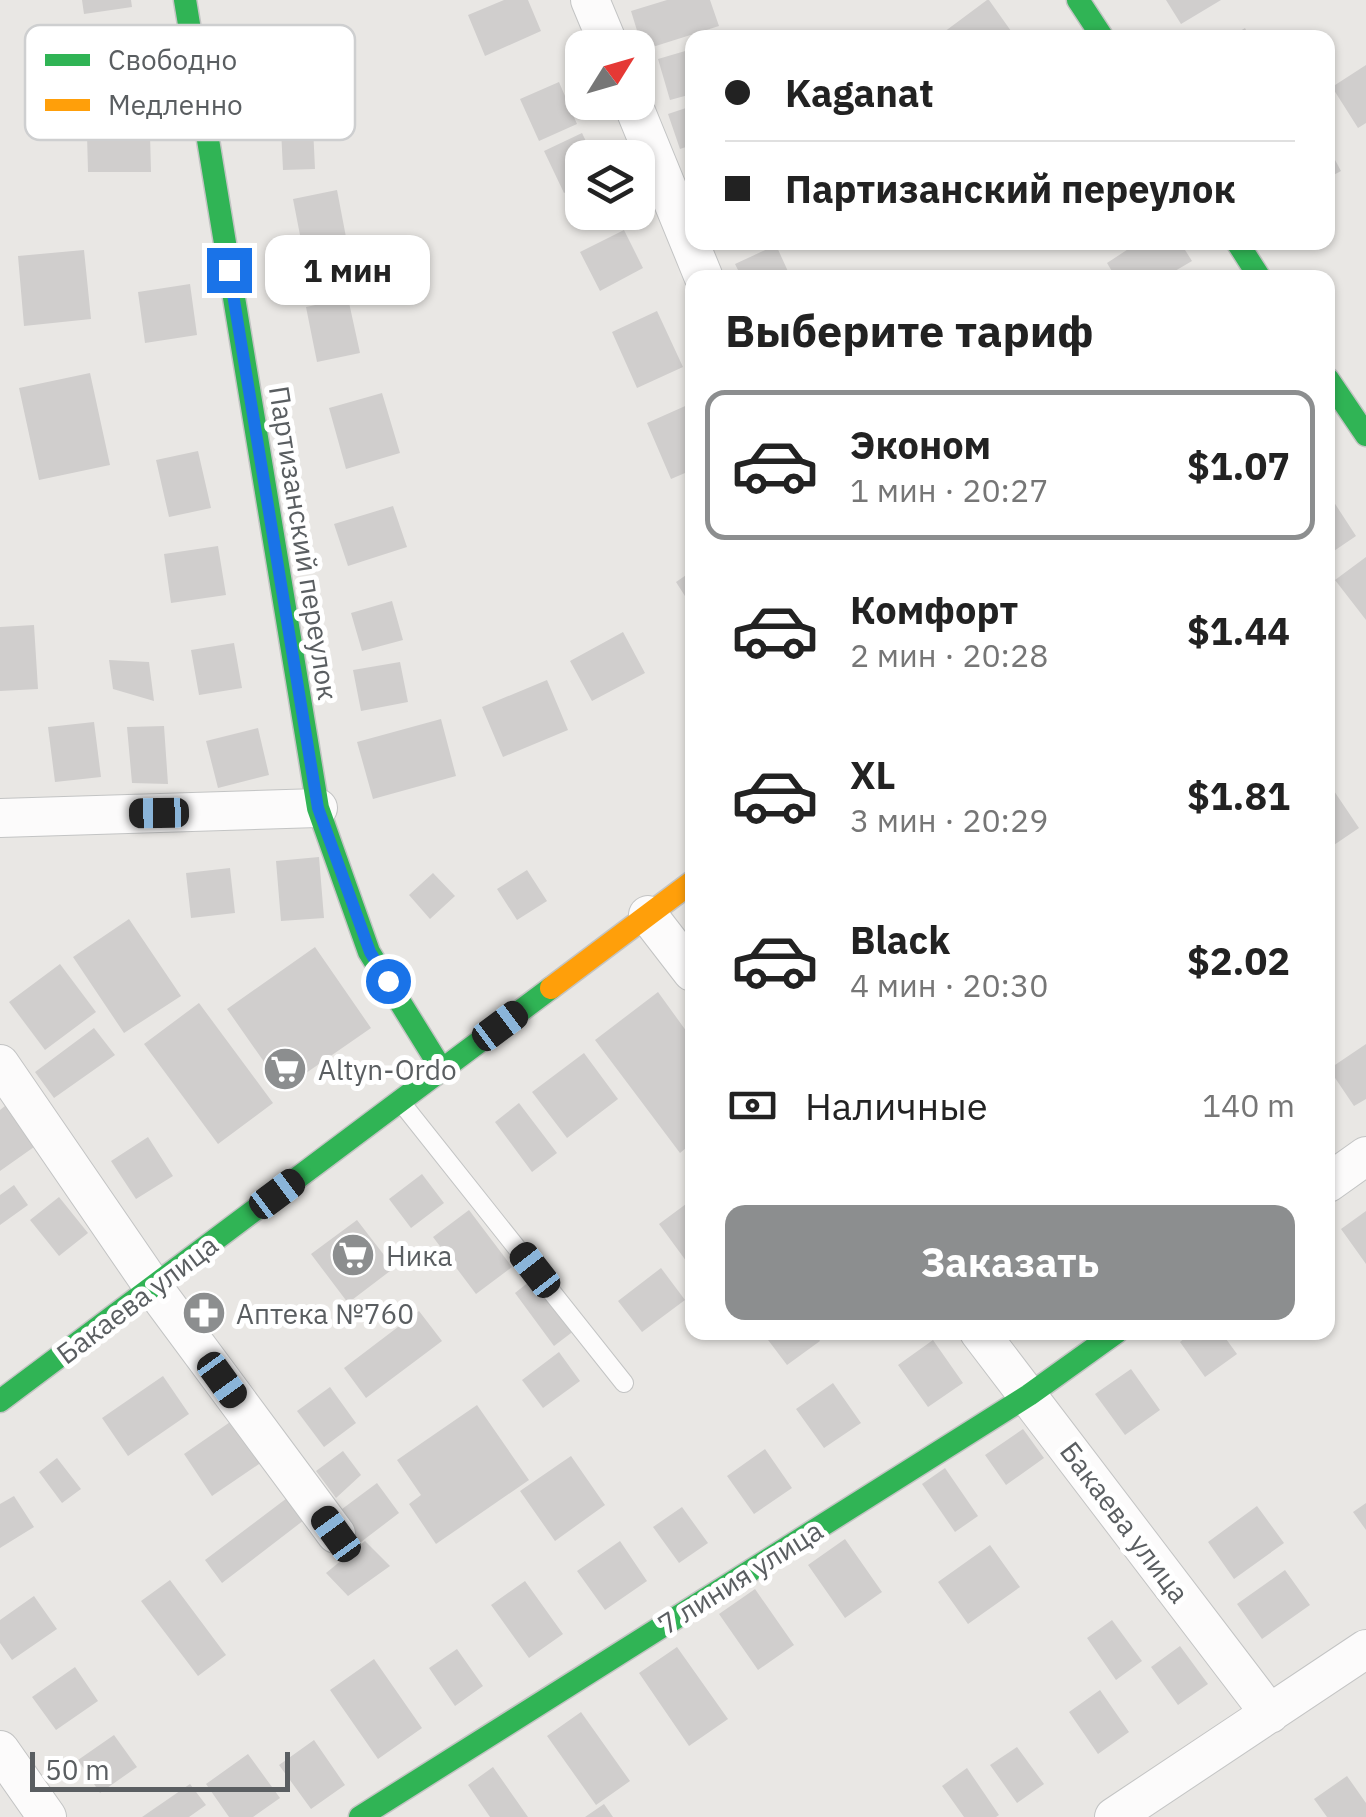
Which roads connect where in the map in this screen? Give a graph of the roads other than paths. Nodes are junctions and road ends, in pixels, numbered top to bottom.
1 (185, 0) edge
2 (590, 0) edge
3 (1078, 0) edge
4 (189, 25) edge
5 (602, 30) edge
6 (1097, 30) edge
7 (639, 120) edge
8 (208, 140) edge
9 (685, 232) edge
10 (1366, 388) edge
11 (1336, 411) edge
12 (1366, 435) edge
13 (318, 808) junction
14 (0, 818) edge
15 (685, 887) edge
16 (648, 916) junction
17 (685, 963) edge
18 (0, 1064) edge
19 (442, 1070) junction
20 (400, 1101) junction
21 (1366, 1156) edge
22 (1335, 1178) edge
23 (153, 1287) junction
24 (985, 1340) edge
25 (1106, 1340) edge
26 (624, 1383) dead end
27 (1028, 1395) junction
28 (0, 1401) edge
29 (336, 1534) dead end
30 (1366, 1649) edge
31 (1270, 1714) junction
32 (0, 1750) edge
33 (46, 1817) edge
34 (360, 1817) edge
35 (1114, 1817) edge

1 - 4 street, Партизанский переулок
2 - 5 street
3 - 6 street
7 - 9 street
8 - 13 street, Партизанский переулок
10 - 11 street
11 - 12 street
13 - 14 street
13 - 19 street, Партизанский переулок
15 - 16 street, Бакаева улица
16 - 17 street
16 - 19 street, Бакаева улица
18 - 23 street
19 - 20 street, Бакаева улица
20 - 23 street, Бакаева улица
20 - 26 lane
21 - 22 street
23 - 28 street, Бакаева улица
23 - 29 street
24 - 27 street, Бакаева улица
25 - 27 street, 7 линия улица
27 - 31 street, Бакаева улица
27 - 34 street, 7 линия улица
30 - 31 street
31 - 35 street
32 - 33 street

